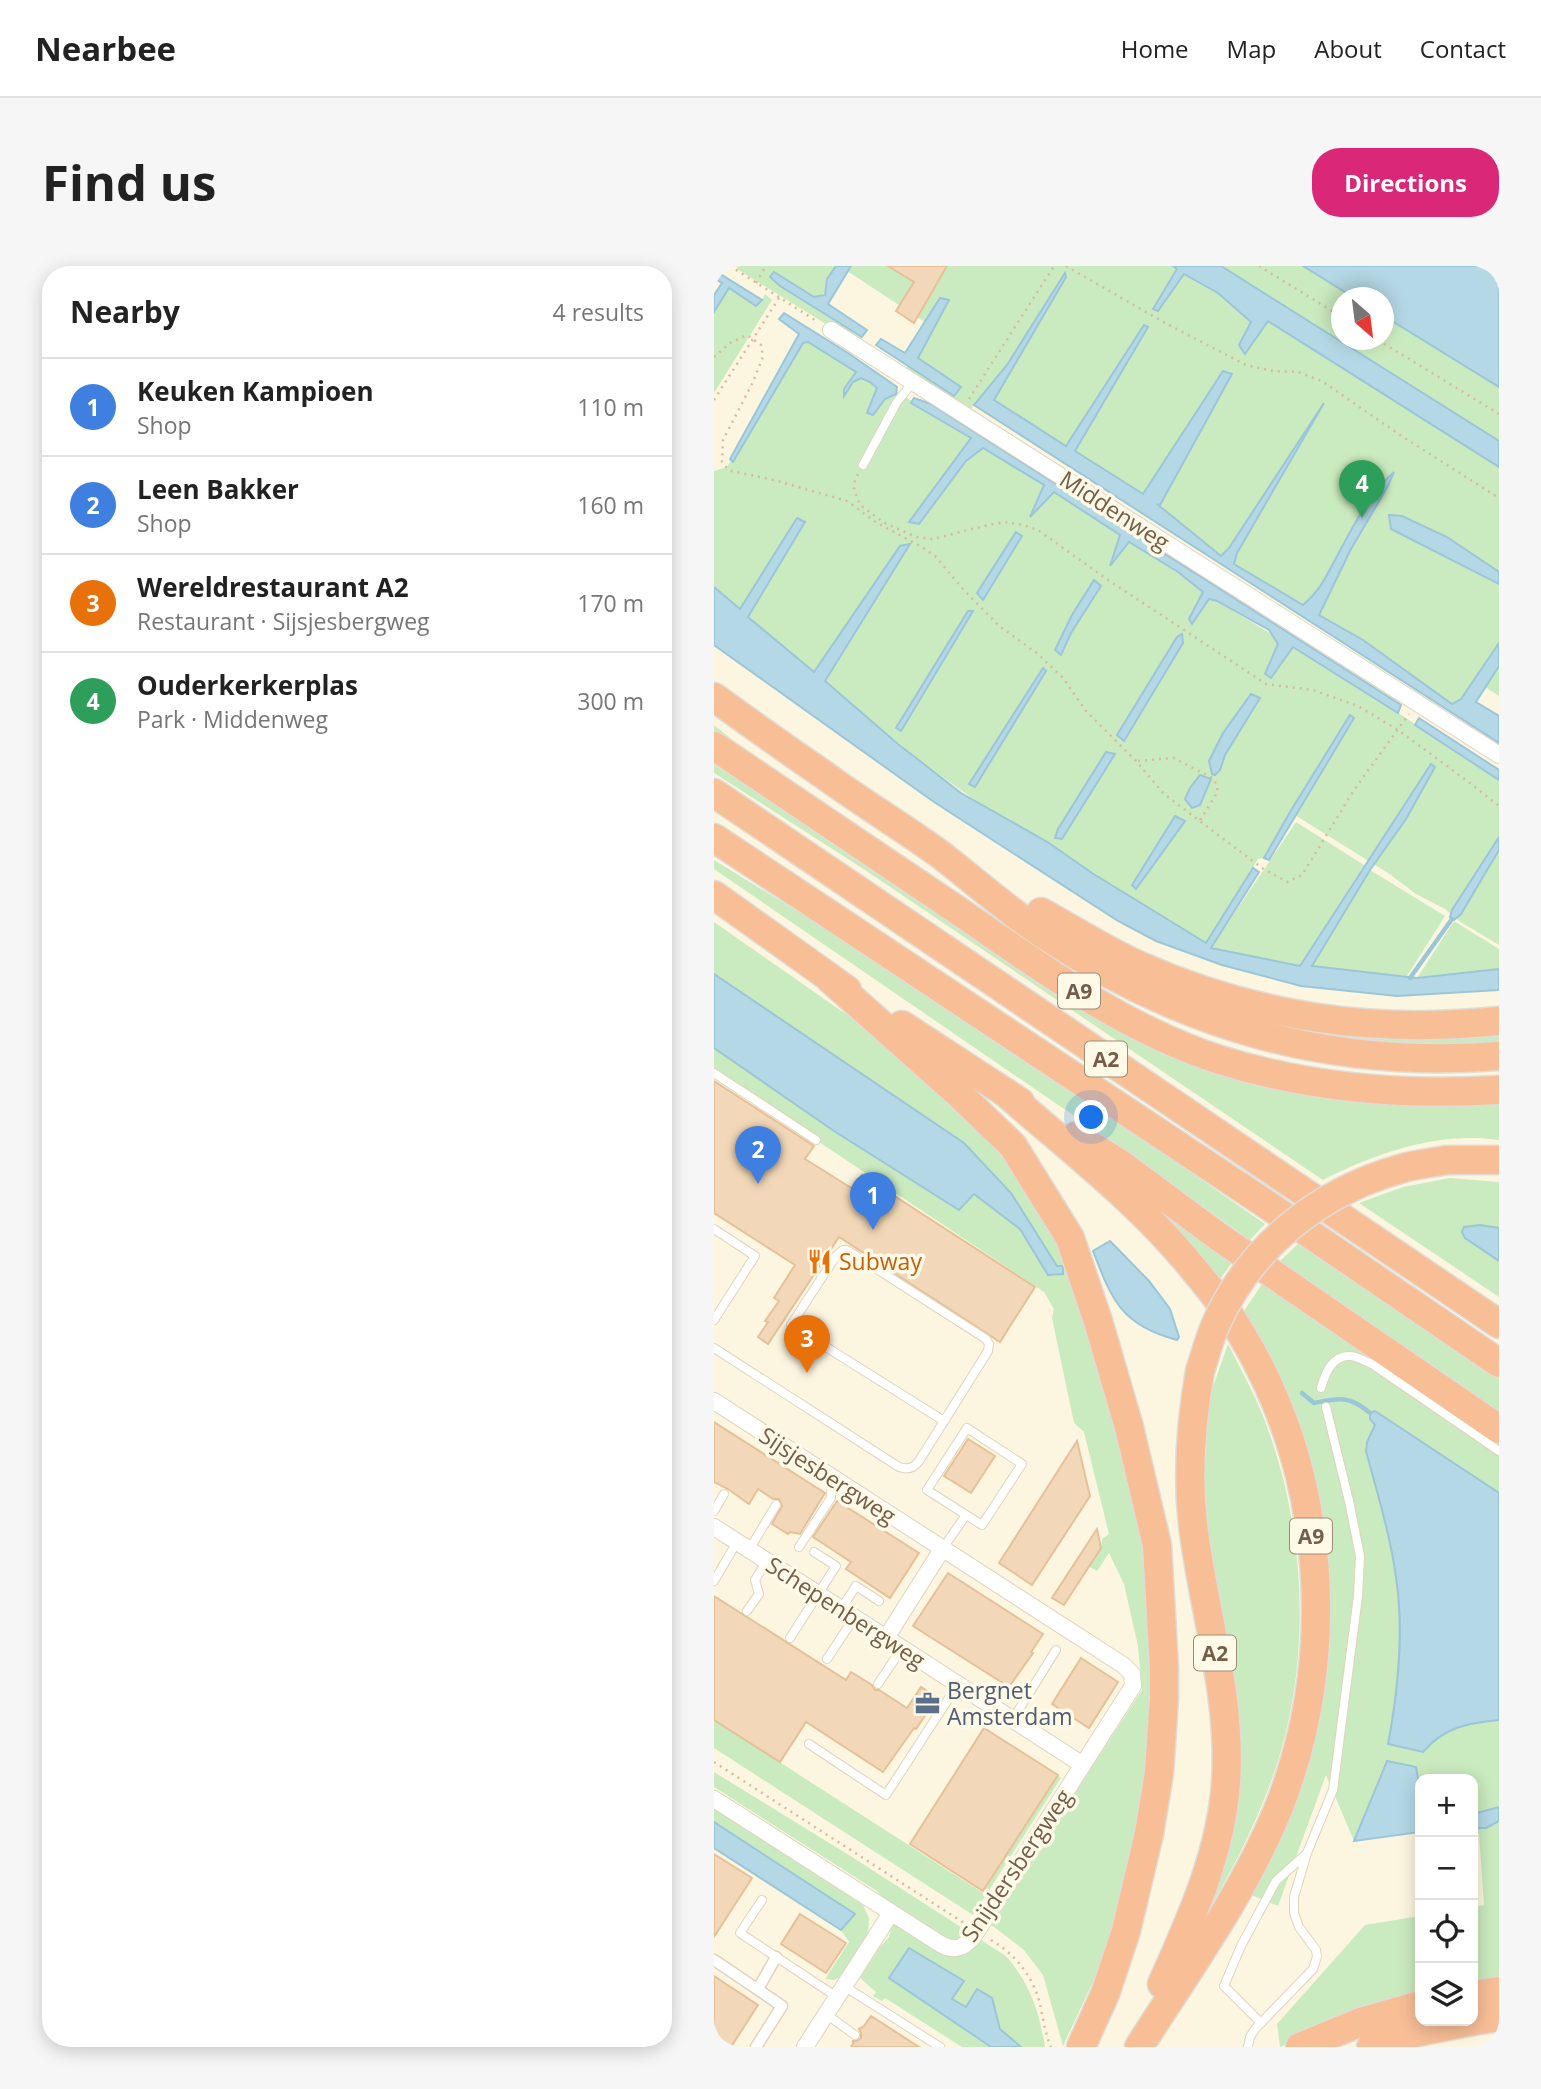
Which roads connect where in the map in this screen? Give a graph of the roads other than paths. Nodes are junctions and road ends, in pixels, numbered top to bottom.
1 (831, 330) road end
2 (913, 382) junction
3 (863, 465) road end
4 (714, 697) edge
5 (714, 746) edge
6 (1499, 755) edge
7 (714, 793) edge
8 (714, 838) edge
9 (939, 854) junction
10 (714, 895) edge
11 (830, 979) junction
12 (1499, 1021) edge
13 (1499, 1056) edge
14 (714, 1073) edge
15 (1499, 1090) edge
16 (1006, 1093) junction
17 (816, 1140) dead end
18 (1499, 1160) edge
19 (714, 1229) edge
20 (714, 1320) edge
21 (1499, 1324) edge
22 (714, 1348) edge
23 (1394, 1358) junction
24 (1499, 1363) edge
25 (1321, 1388) dead end
26 (714, 1401) edge
27 (1432, 1405) junction
28 (1326, 1407) dead end
29 (944, 1421) junction
30 (1499, 1429) edge
31 (1499, 1451) edge
32 (832, 1477) junction
33 (724, 1494) dead end
34 (776, 1505) dead end
35 (714, 1511) edge
36 (966, 1515) junction
37 (714, 1527) edge
38 (743, 1546) junction
39 (799, 1547) dead end
40 (943, 1548) junction
41 (814, 1552) dead end
42 (767, 1561) junction
43 (714, 1581) edge
44 (818, 1594) junction
45 (879, 1601) dead end
46 (747, 1611) dead end
47 (848, 1613) junction
48 (790, 1637) dead end
49 (886, 1638) junction
50 (902, 1648) junction
51 (1056, 1650) dead end
52 (827, 1659) dead end
53 (1133, 1678) joint
54 (878, 1684) dead end
55 (958, 1684) junction
56 (1013, 1719) junction
57 (809, 1744) dead end
58 (1083, 1765) junction
59 (714, 1799) edge
60 (1307, 1853) junction
61 (762, 1900) dead end
62 (891, 1913) junction
63 (776, 1957) junction
64 (714, 1960) edge
65 (758, 1989) junction
66 (1499, 1991) edge
67 (840, 1992) junction
68 (1415, 2006) edge
69 (826, 2014) junction
70 (1483, 2015) edge
71 (1261, 2023) junction
72 (855, 2035) dead end
73 (756, 2047) edge
74 (806, 2047) edge
75 (940, 2047) edge
76 (1081, 2047) edge
77 (1136, 2047) edge
78 (1248, 2047) edge
79 (1300, 2047) edge
80 (1371, 2047) edge

1 - 2 street, Middenweg
2 - 3 lane
2 - 6 street, Middenweg
4 - 9 highway, A9
5 - 15 highway, A9
7 - 21 highway, A2
8 - 24 highway, A2
9 - 12 highway
9 - 13 highway, A9
10 - 11 highway, A9
11 - 16 highway, A9
11 - 76 highway, A9
14 - 17 lane
16 - 23 highway
16 - 77 highway, A9
18 - 77 highway, A2, bridge
19 - 20 lane
22 - 29 lane
23 - 27 lane
23 - 30 highway
25 - 27 lane
26 - 32 street, Sijsjesbergweg
27 - 31 lane
28 - 60 lane
29 - 29 lane
32 - 39 lane
32 - 40 street, Sijsjesbergweg
33 - 35 lane
34 - 38 lane
36 - 36 lane
36 - 40 lane
37 - 38 street, Schepenbergweg
38 - 42 street, Schepenbergweg
38 - 43 lane
40 - 49 street
40 - 53 street, Sijsjesbergweg
41 - 44 lane
42 - 44 street, Schepenbergweg
42 - 46 lane
44 - 47 street, Schepenbergweg
44 - 48 lane
45 - 47 lane
47 - 49 street, Schepenbergweg
47 - 52 lane
49 - 50 street, Schepenbergweg
50 - 54 lane
50 - 55 street, Schepenbergweg
51 - 56 lane
53 - 58 street, Snijdersbergweg
55 - 56 street, Schepenbergweg
55 - 57 lane
56 - 58 street, Schepenbergweg
58 - 62 street, Snijdersbergweg
59 - 62 street, Snijdersbergweg
60 - 71 lane
60 - 71 lane
61 - 63 lane
62 - 67 street
63 - 65 street
63 - 67 lane
64 - 65 street
65 - 73 street
66 - 70 highway
67 - 69 street
67 - 75 lane
68 - 79 highway
69 - 72 lane
69 - 74 street
70 - 80 highway
71 - 78 lane

